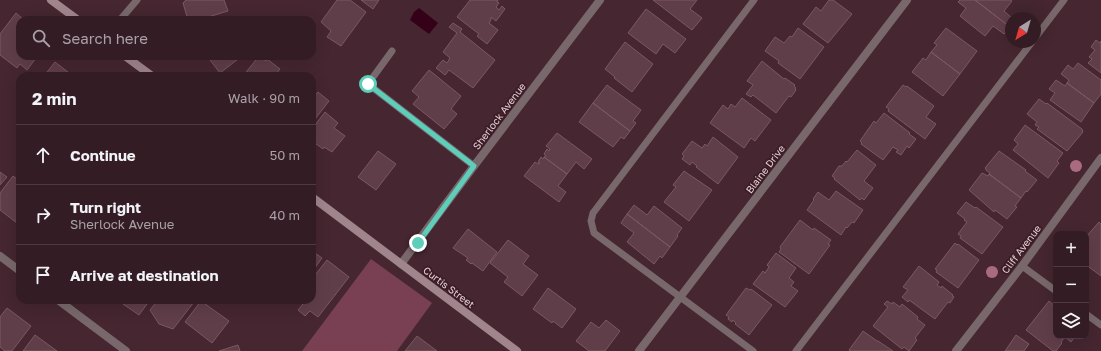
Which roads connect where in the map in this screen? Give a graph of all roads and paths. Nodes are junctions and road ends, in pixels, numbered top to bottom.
1 (51, 0) edge
2 (137, 0) edge
3 (600, 0) edge
4 (754, 0) edge
5 (907, 0) edge
6 (1064, 0) edge
7 (73, 16) edge
8 (123, 16) edge
9 (1041, 30) edge
10 (1027, 48) edge
11 (392, 51) dead end
12 (130, 60) edge
13 (147, 72) edge
14 (1101, 158) edge
15 (474, 166) junction
16 (1098, 167) edge
17 (316, 200) edge
18 (0, 256) edge
19 (401, 264) junction
20 (1022, 266) junction
21 (16, 268) edge
22 (1053, 289) edge
23 (680, 297) junction
24 (63, 304) edge
25 (1089, 316) edge
26 (1101, 325) edge
27 (126, 351) edge
28 (517, 351) edge
29 (639, 351) edge
30 (753, 351) edge
31 (796, 351) edge
32 (956, 351) edge

1 - 7 street
2 - 8 lane
3 - 15 street, Sherlock Avenue
4 - 23 lane
5 - 23 street, Blaine Drive
6 - 9 lane
10 - 31 lane
11 - 15 lane
12 - 13 street
14 - 16 street, Cliff Avenue
15 - 19 street, Sherlock Avenue
16 - 20 street, Cliff Avenue
17 - 19 street, Curtis Street
18 - 21 street
19 - 28 street, Curtis Street
20 - 22 lane
20 - 32 street, Cliff Avenue
23 - 29 street, Blaine Drive
23 - 30 lane
24 - 27 street
25 - 26 lane

